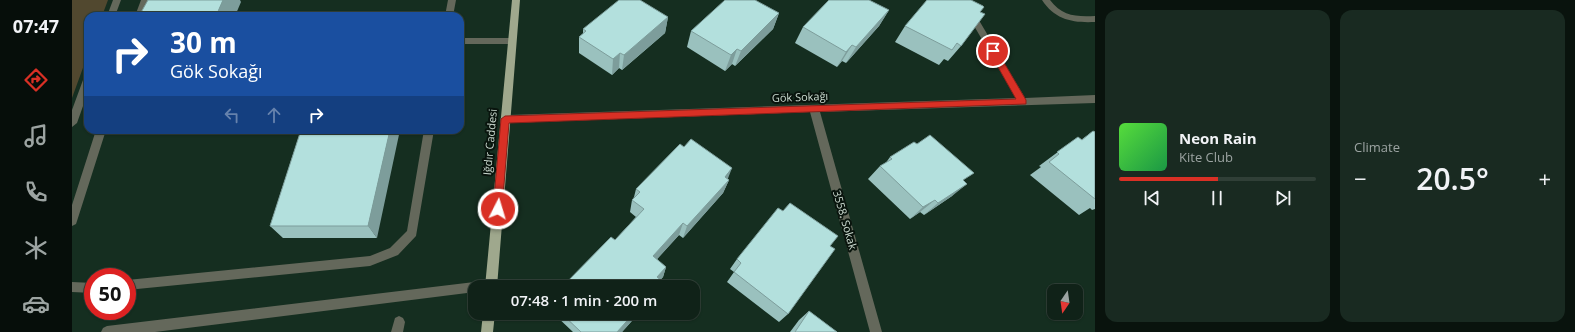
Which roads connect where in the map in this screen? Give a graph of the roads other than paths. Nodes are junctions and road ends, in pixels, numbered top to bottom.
1 (117, 0) edge
2 (145, 0) edge
3 (452, 0) edge
4 (516, 0) edge
5 (963, 0) edge
6 (1046, 0) edge
7 (112, 12) edge
8 (140, 12) edge
9 (450, 12) edge
10 (1095, 19) edge
11 (464, 41) edge
12 (512, 41) junction
13 (84, 91) edge
14 (1095, 99) edge
15 (1023, 102) junction
16 (814, 109) junction
17 (505, 119) junction
18 (72, 123) edge
19 (99, 134) edge
20 (428, 134) edge
21 (72, 221) edge
22 (492, 280) edge
23 (136, 284) edge
24 (72, 287) edge
25 (84, 288) edge
26 (468, 289) edge
27 (488, 320) edge
28 (107, 332) edge
29 (487, 332) edge
30 (876, 332) edge

1 - 7 street
2 - 8 street
3 - 9 street
4 - 12 main road, Iğdır Caddesi
5 - 15 street
6 - 10 street
11 - 12 street
12 - 17 main road, Iğdır Caddesi
13 - 18 street
14 - 15 street, Gök Sokağı
15 - 16 street, Gök Sokağı
16 - 17 street, Gök Sokağı
16 - 30 street, 3558. Sokak
17 - 22 main road, Iğdır Caddesi
19 - 21 street
20 - 23 street
24 - 25 street
26 - 28 street
27 - 29 main road

